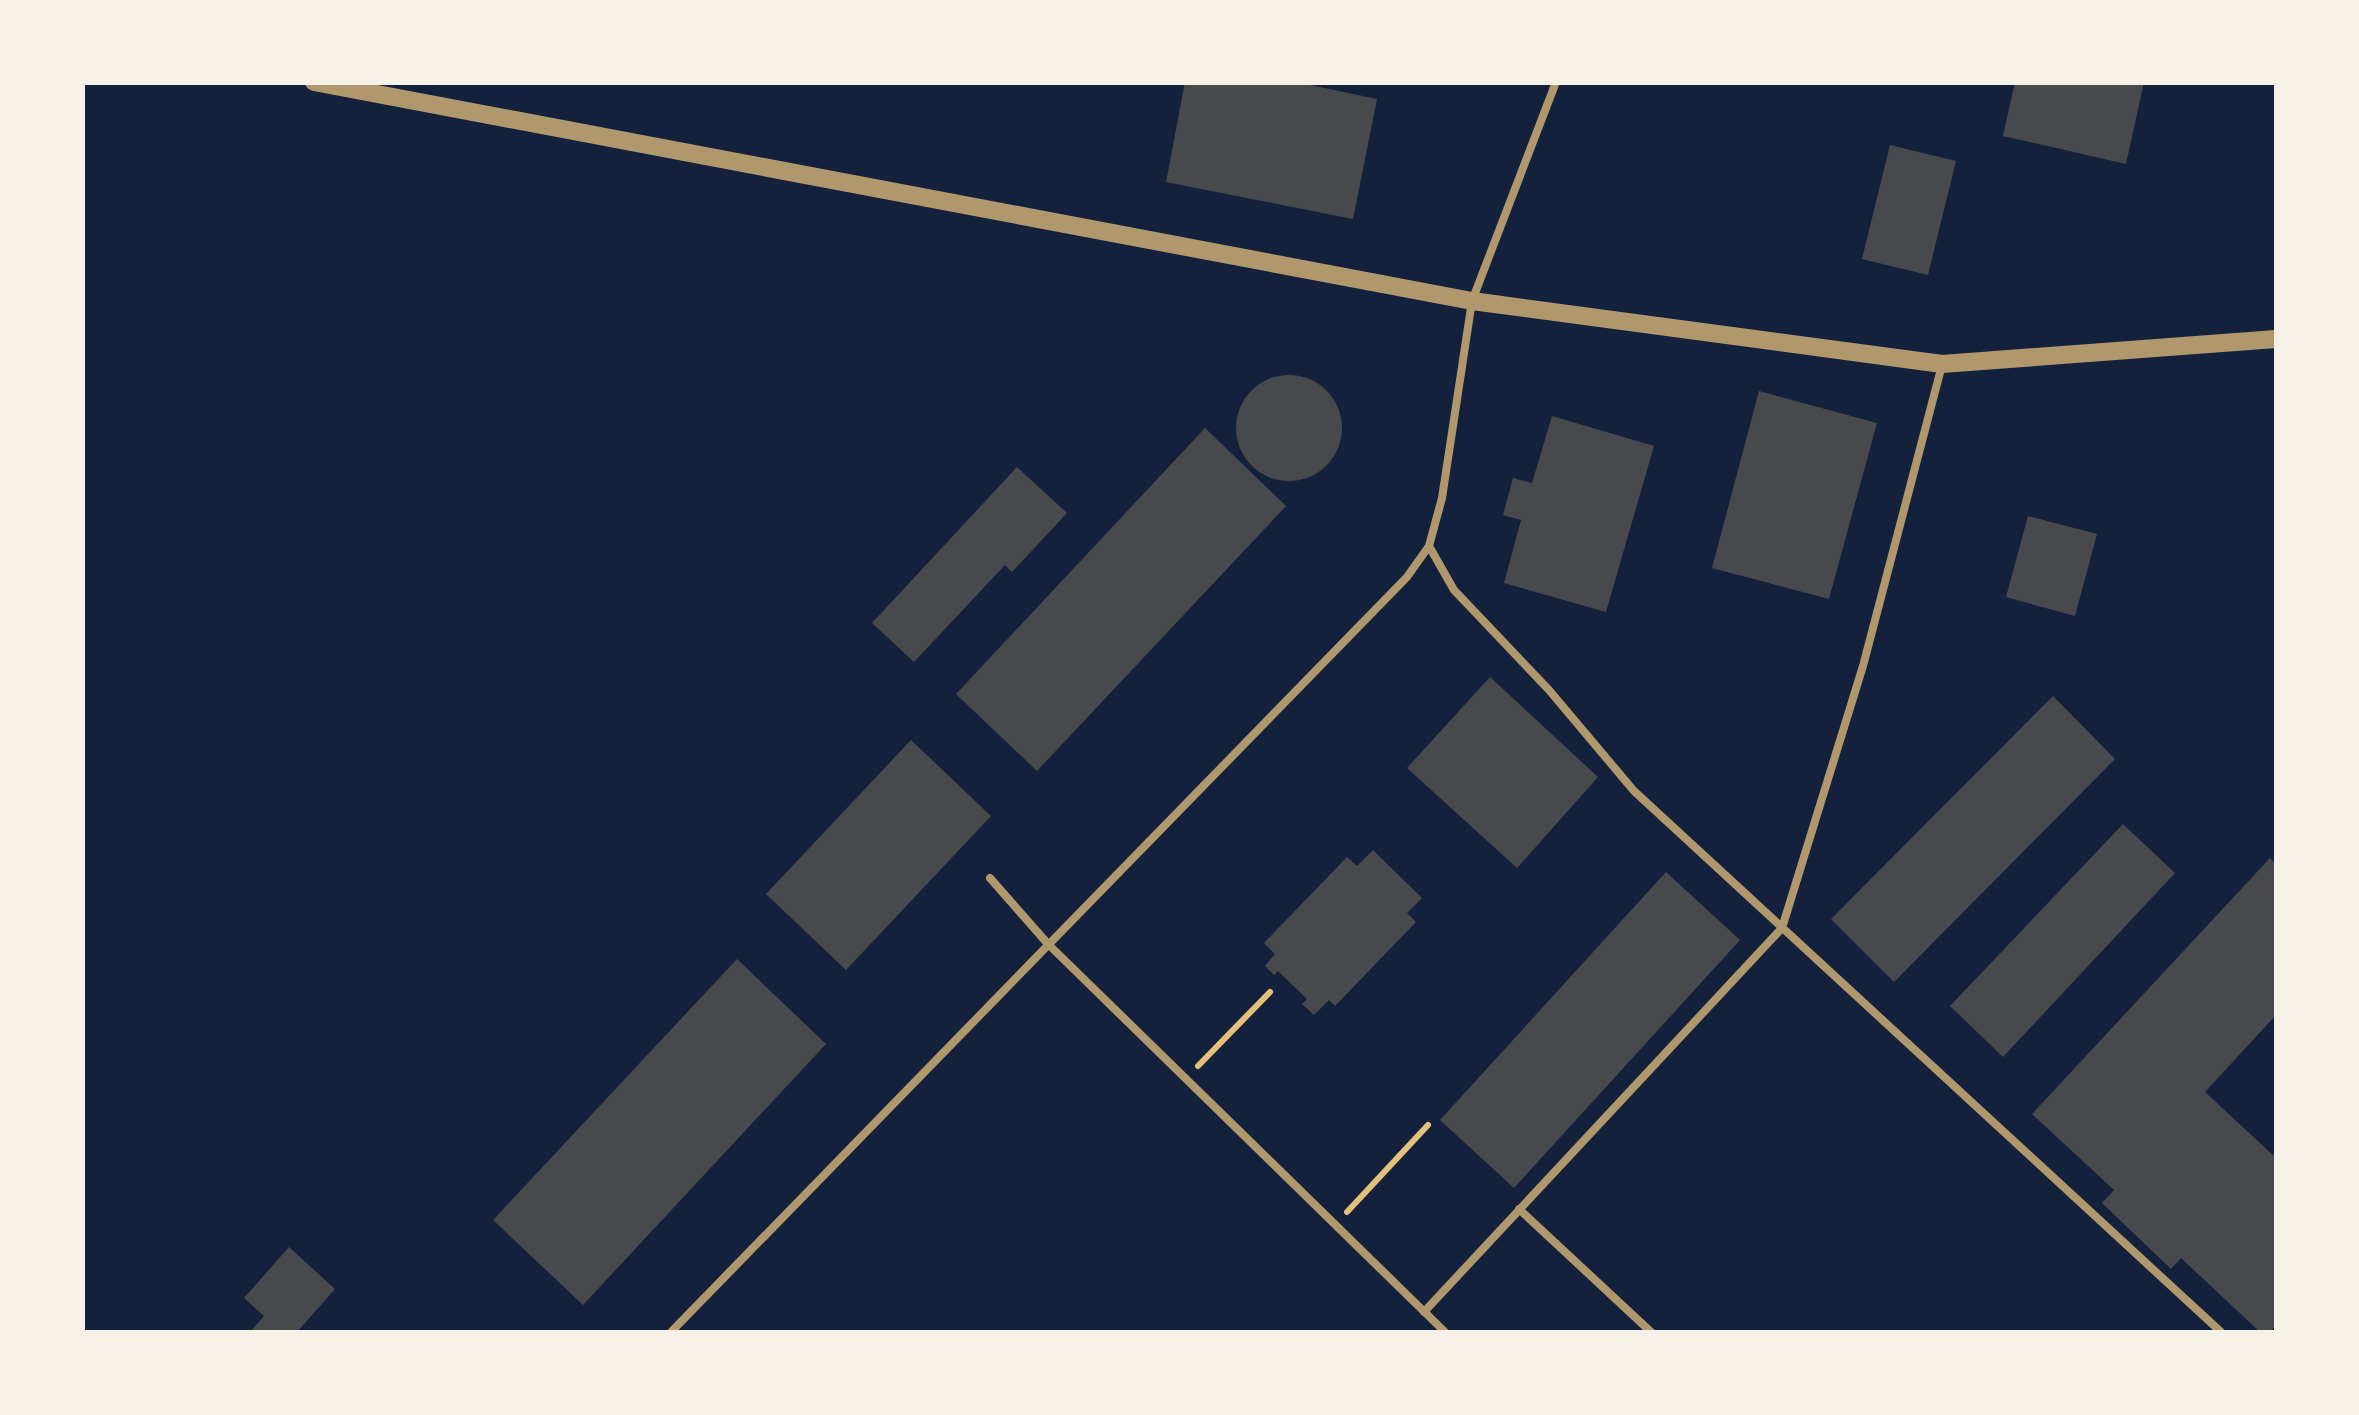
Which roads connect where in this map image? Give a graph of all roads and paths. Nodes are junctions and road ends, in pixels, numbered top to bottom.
1 (314, 82) edge
2 (1556, 82) edge
3 (1472, 301) junction
4 (2276, 340) edge
5 (1942, 364) junction
6 (1429, 546) junction
7 (990, 878) dead end
8 (1782, 928) junction
9 (1048, 944) junction
10 (1270, 992) dead end
11 (1186, 1079) junction
12 (1428, 1125) dead end
13 (1519, 1209) junction
14 (1335, 1225) junction
15 (1424, 1312) junction
16 (671, 1332) edge
17 (1445, 1332) edge
18 (1651, 1332) edge
19 (2222, 1332) edge

1 - 3 street
2 - 3 lane
3 - 5 street
3 - 6 lane
4 - 5 street
5 - 8 lane
6 - 8 lane
6 - 9 lane
7 - 9 lane
8 - 13 lane
8 - 19 lane
9 - 11 lane
9 - 16 lane
10 - 11 path
11 - 14 lane
12 - 14 path
13 - 15 lane
13 - 18 lane
14 - 15 lane
15 - 17 lane

